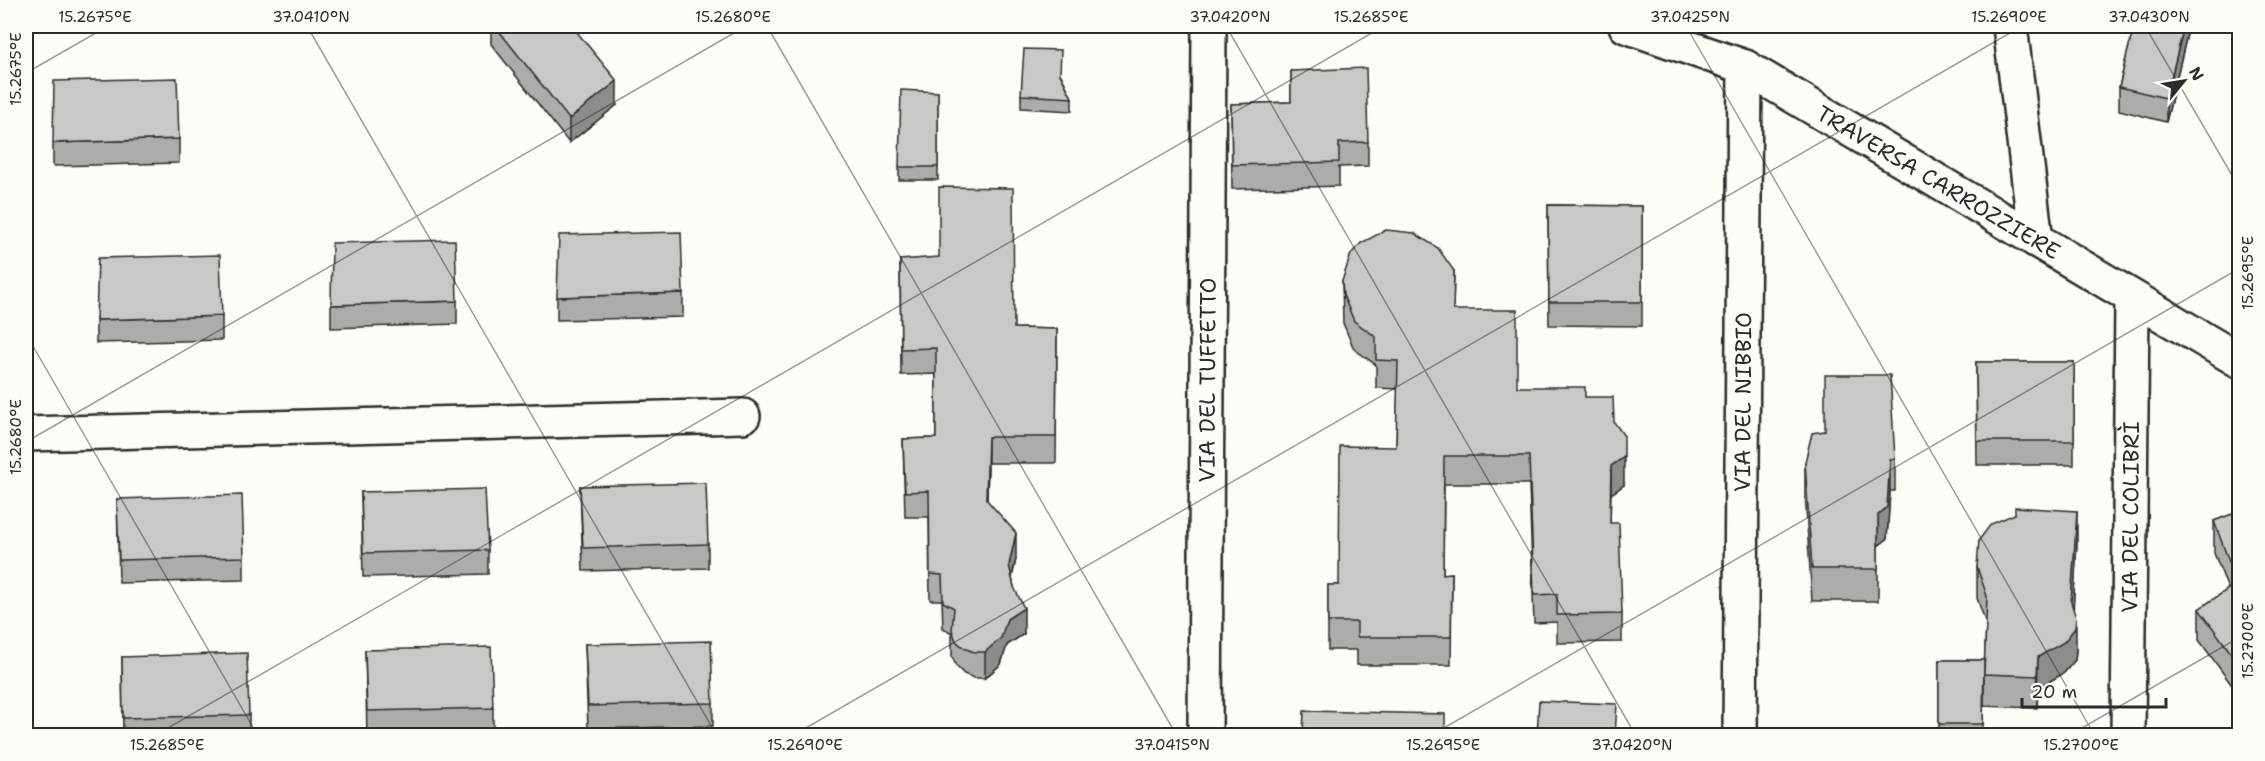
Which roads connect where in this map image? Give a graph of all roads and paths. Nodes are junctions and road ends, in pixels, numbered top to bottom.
1 (1209, 26) edge
2 (1626, 26) edge
3 (2010, 26) edge
4 (1746, 67) junction
5 (2036, 240) junction
6 (2132, 300) junction
7 (2240, 361) edge
8 (743, 416) dead end
9 (26, 434) edge
10 (1205, 735) edge
11 (1740, 735) edge
12 (2128, 735) edge

1 - 10 street, VIA DEL TUFFETTO
2 - 4 street, TRAVERSA CARROZZIERE
3 - 5 street
4 - 5 street, TRAVERSA CARROZZIERE
4 - 11 street, VIA DEL NIBBIO
5 - 6 street, TRAVERSA CARROZZIERE
6 - 7 street, TRAVERSA CARROZZIERE
6 - 12 street, VIA DEL COLIBRÌ
8 - 9 street

